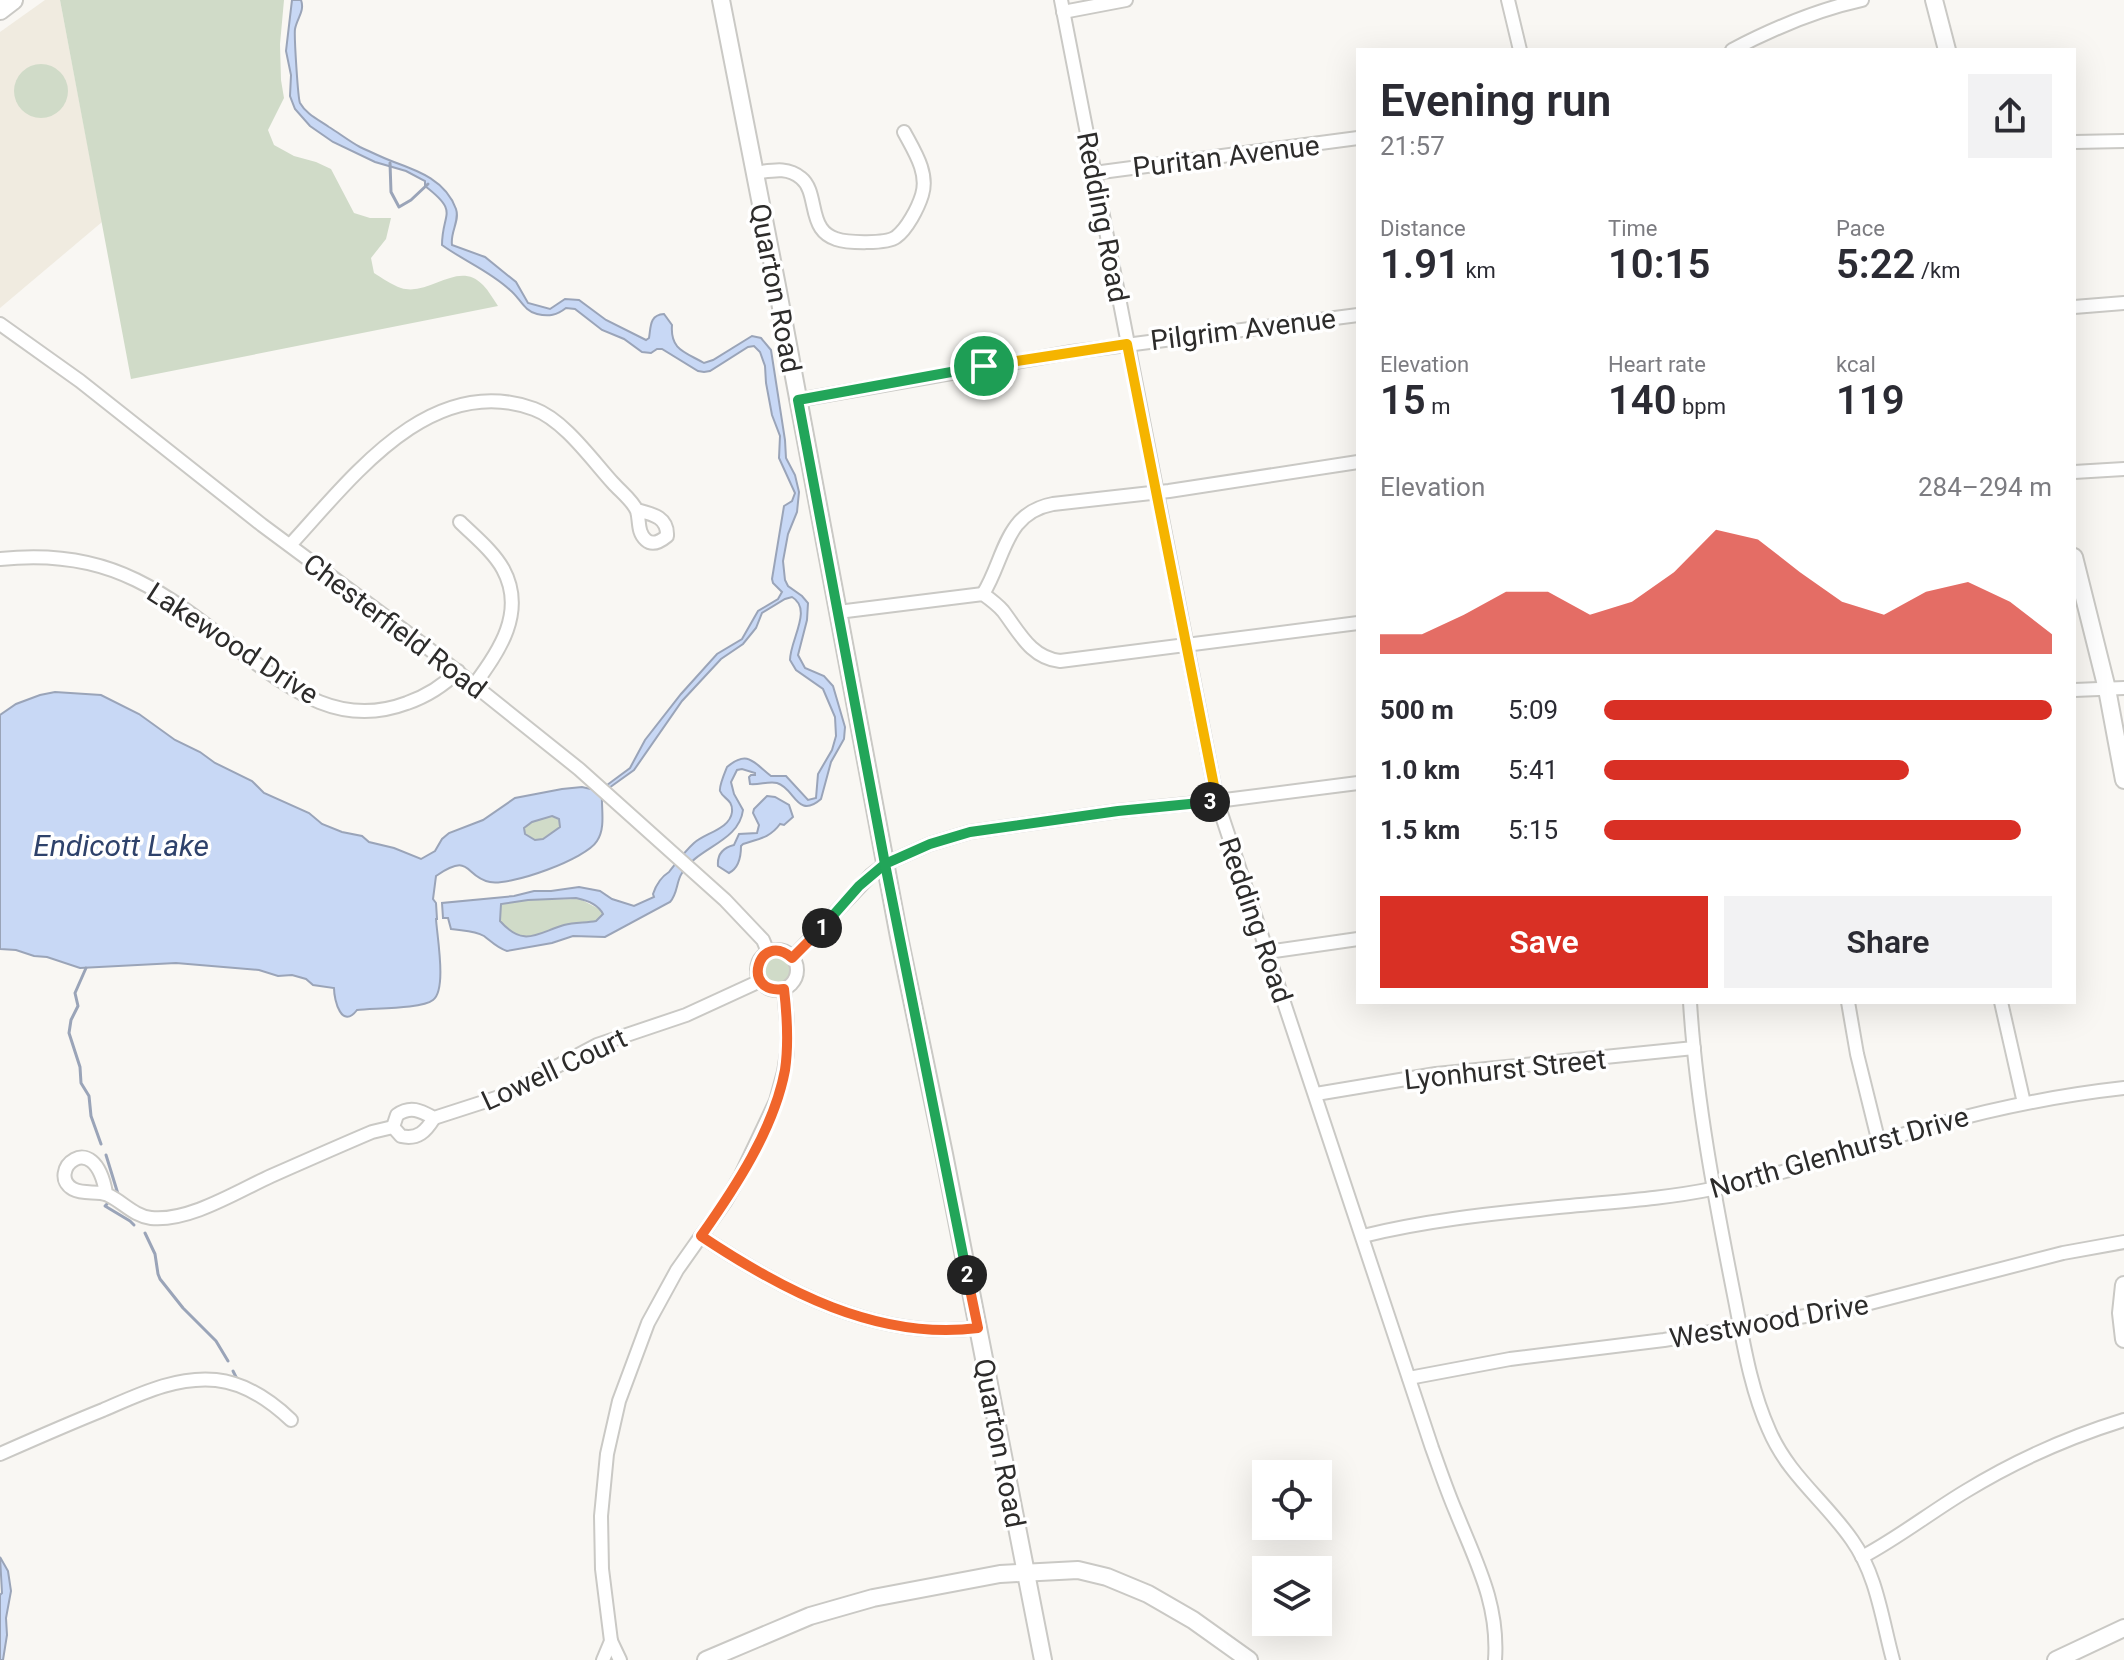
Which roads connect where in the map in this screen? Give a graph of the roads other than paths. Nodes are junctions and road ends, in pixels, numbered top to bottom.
1 (13, 0) edge
2 (721, 0) edge
3 (1126, 0) edge
4 (1508, 0) edge
5 (1862, 0) edge
6 (1934, 0) edge
7 (1062, 6) edge
8 (0, 10) edge
9 (1520, 48) edge
10 (1736, 48) edge
11 (1946, 48) edge
12 (904, 132) dead end
13 (1356, 138) edge
14 (2124, 141) edge
15 (2076, 142) edge
16 (754, 173) junction
17 (1094, 173) junction
18 (2124, 303) edge
19 (2076, 307) edge
20 (1356, 315) edge
21 (0, 324) edge
22 (1127, 344) junction
23 (798, 400) junction
24 (1356, 462) edge
25 (2124, 469) edge
26 (2076, 472) edge
27 (1157, 492) junction
28 (637, 510) dead end
29 (460, 522) dead end
30 (290, 545) junction
31 (0, 559) edge
32 (2076, 563) edge
33 (983, 594) junction
34 (838, 612) junction
35 (1356, 623) edge
36 (1186, 646) junction
37 (458, 671) junction
38 (474, 685) junction
39 (2116, 688) edge
40 (2076, 690) edge
41 (2124, 780) edge
42 (1356, 783) edge
43 (1217, 801) junction
44 (885, 864) junction
45 (1356, 939) edge
46 (768, 952) junction
47 (1267, 952) junction
48 (792, 958) junction
49 (760, 981) junction
50 (784, 989) junction
51 (1690, 1004) edge
52 (1848, 1004) edge
53 (2001, 1004) edge
54 (1694, 1048) junction
55 (2124, 1088) edge
56 (1316, 1094) junction
57 (2024, 1103) junction
58 (434, 1118) junction
59 (393, 1127) junction
60 (1879, 1143) junction
61 (1714, 1189) junction
62 (106, 1193) dead end
63 (701, 1236) junction
64 (1363, 1236) junction
65 (2124, 1242) edge
66 (2124, 1285) edge
67 (978, 1328) junction
68 (1741, 1328) junction
69 (2124, 1339) edge
70 (1409, 1378) junction
71 (291, 1420) dead end
72 (2124, 1420) edge
73 (0, 1454) edge
74 (1862, 1557) junction
75 (1025, 1572) junction
76 (2124, 1628) edge
77 (611, 1641) junction
78 (603, 1660) edge
79 (620, 1660) edge
80 (706, 1660) edge
81 (1043, 1660) edge
82 (1249, 1660) edge
83 (1495, 1660) edge
84 (1893, 1660) edge
85 (2056, 1660) edge

1 - 8 main road
2 - 16 street, Quarton Road
3 - 7 street
4 - 9 street
5 - 10 street
6 - 11 street
7 - 17 street, Redding Road
12 - 16 street
13 - 17 street, Puritan Avenue
14 - 15 street
16 - 23 street, Quarton Road
17 - 22 street, Redding Road
18 - 19 street
20 - 22 street, Pilgrim Avenue
21 - 30 street, Chesterfield Road
22 - 23 street, Pilgrim Avenue
22 - 27 street, Redding Road
23 - 34 street, Quarton Road
24 - 27 street
25 - 26 street
27 - 33 street
27 - 36 street, Redding Road
28 - 30 street
29 - 38 street
30 - 37 street, Chesterfield Road
31 - 37 street, Lakewood Drive
32 - 39 street
33 - 34 street
33 - 36 street
34 - 44 street, Quarton Road
35 - 36 street
36 - 43 street, Redding Road
37 - 38 street, Chesterfield Road
38 - 46 street, Chesterfield Road
39 - 40 street
39 - 41 street
42 - 43 street
43 - 44 street
43 - 47 street, Redding Road
44 - 48 street
44 - 67 street, Quarton Road
45 - 47 street
46 - 48 street
46 - 49 street
47 - 56 street, Redding Road
48 - 50 street
49 - 50 street
49 - 58 street, Lowell Court
50 - 63 street
51 - 54 street
52 - 60 street
53 - 57 street
54 - 56 street, Lyonhurst Street
54 - 61 street
55 - 57 street, North Glenhurst Drive
56 - 64 street, Redding Road
57 - 60 street, North Glenhurst Drive
58 - 59 street, Lowell Court
58 - 59 street, Lowell Court
59 - 62 street, Lowell Court
60 - 61 street, North Glenhurst Drive
61 - 64 street, North Glenhurst Drive
61 - 68 street
63 - 67 street
63 - 77 street
64 - 70 street, Redding Road
65 - 68 street, Westwood Drive
66 - 69 street
67 - 75 street, Quarton Road
68 - 70 street, Westwood Drive
68 - 74 street
70 - 83 street, Redding Road
71 - 73 street
72 - 74 street
74 - 84 street
75 - 80 street
75 - 81 street, Quarton Road
75 - 82 street
76 - 85 street
77 - 78 street
77 - 79 street

